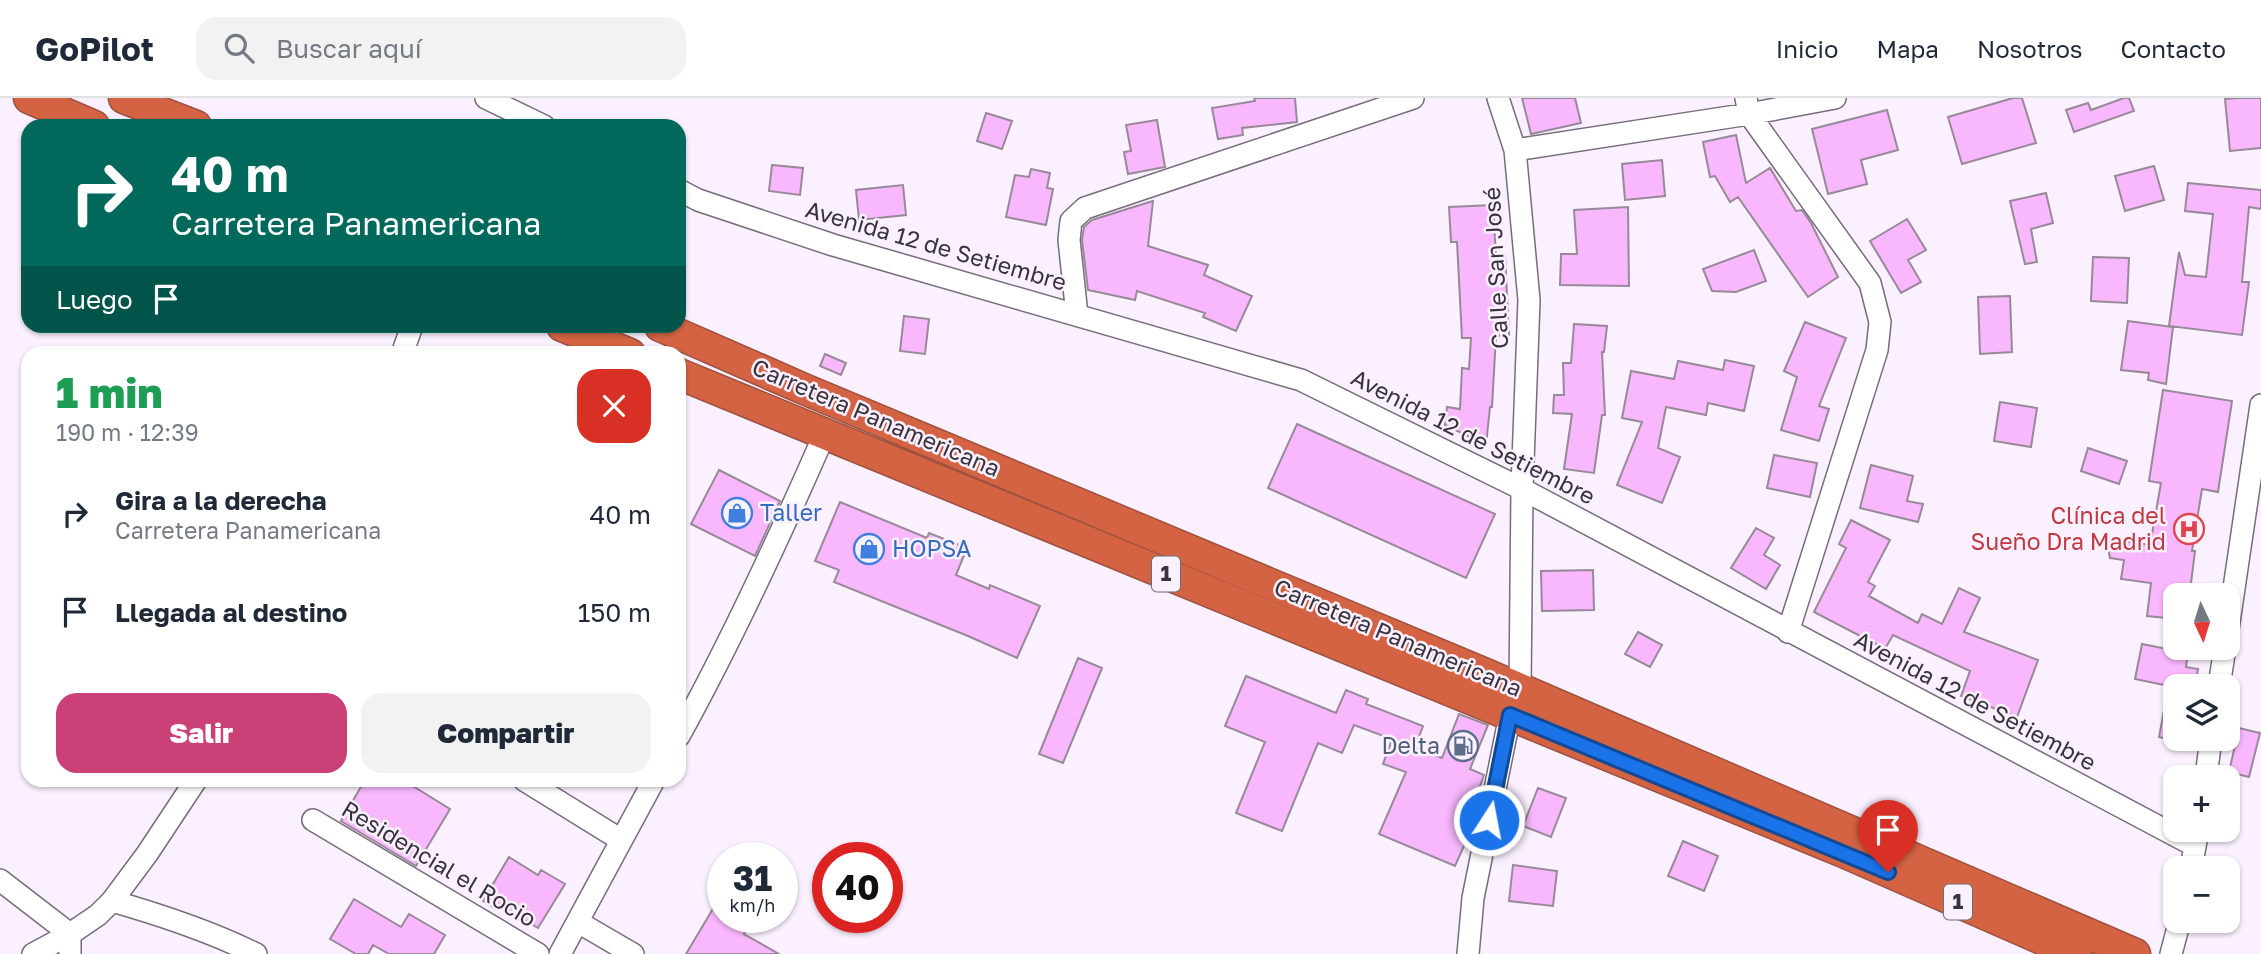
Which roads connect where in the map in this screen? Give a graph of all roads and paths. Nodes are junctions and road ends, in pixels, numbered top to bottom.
1 (29, 98) edge
2 (124, 98) edge
3 (486, 98) edge
4 (1413, 98) edge
5 (1498, 98) edge
6 (1835, 98) edge
7 (1747, 106) edge
8 (78, 119) edge
9 (178, 119) edge
10 (530, 119) edge
11 (1515, 150) junction
12 (686, 194) edge
13 (1077, 315) junction
14 (579, 333) edge
15 (676, 333) edge
16 (611, 346) edge
17 (686, 376) edge
18 (804, 388) junction
19 (2261, 405) edge
20 (825, 433) junction
21 (1522, 489) junction
22 (2235, 583) edge
23 (1788, 632) junction
24 (1515, 702) junction
25 (686, 724) edge
26 (191, 787) edge
27 (535, 787) edge
28 (650, 787) edge
29 (313, 820) dead end
30 (2163, 821) edge
31 (621, 840) junction
32 (0, 880) edge
33 (112, 901) junction
34 (578, 922) junction
35 (2176, 933) edge
36 (70, 944) edge
37 (33, 954) edge
38 (256, 954) edge
39 (538, 954) edge
40 (560, 954) edge
41 (633, 954) edge
42 (1468, 954) edge
43 (2076, 954) edge
44 (2135, 954) edge
45 (2171, 954) edge

1 - 8 highway
2 - 9 highway
3 - 10 street
4 - 13 street
5 - 11 street, Calle San José
6 - 7 street
7 - 11 street
7 - 23 street
11 - 21 street, Calle San José
12 - 13 street, Avenida 12 de Setiembre
13 - 21 street, Avenida 12 de Setiembre
14 - 16 highway
15 - 18 highway, Carretera Panamericana / 1
17 - 20 highway, Carretera Panamericana / 1
18 - 20 highway
18 - 24 highway, Carretera Panamericana / 1
19 - 22 street
20 - 24 highway, Carretera Panamericana / 1
20 - 25 street
21 - 23 street, Avenida 12 de Setiembre
21 - 24 street, Calle San José
23 - 30 street, Avenida 12 de Setiembre
24 - 42 street, Calle San José
24 - 43 highway, Carretera Panamericana / 1
24 - 44 highway, Carretera Panamericana / 1
26 - 33 street
27 - 31 street
28 - 31 street
29 - 39 street, Residencial el Rocio
31 - 34 street
32 - 36 street
33 - 36 street
33 - 38 street
34 - 40 street
34 - 41 street
35 - 45 street
36 - 37 street

